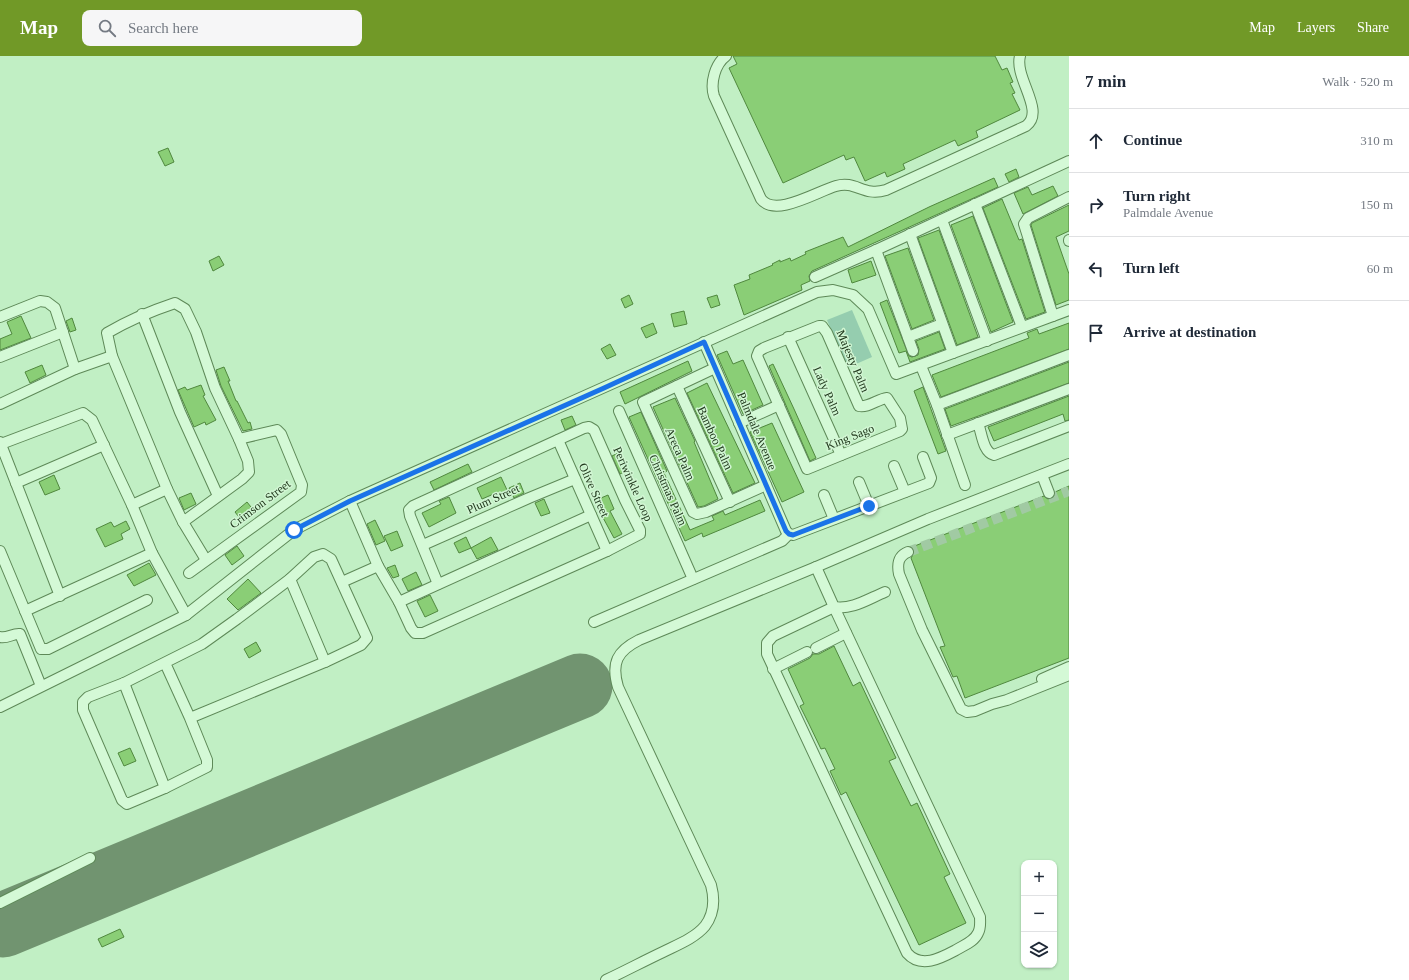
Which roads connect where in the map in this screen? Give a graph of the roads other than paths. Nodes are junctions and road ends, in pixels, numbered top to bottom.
1 (726, 56) edge
2 (1020, 56) edge
3 (1069, 161) edge
4 (1069, 197) edge
5 (975, 204) junction
6 (942, 220) junction
7 (910, 234) junction
8 (876, 250) junction
9 (815, 277) dead end
10 (1069, 310) edge
11 (142, 314) junction
12 (1053, 316) junction
13 (0, 317) edge
14 (942, 324) junction
15 (1022, 328) junction
16 (63, 332) junction
17 (788, 337) junction
18 (908, 337) junction
19 (987, 341) junction
20 (704, 342) junction
21 (913, 351) dead end
22 (953, 353) junction
23 (1069, 355) edge
24 (112, 356) junction
25 (0, 357) edge
26 (920, 366) junction
27 (715, 368) junction
28 (75, 369) junction
29 (677, 386) junction
30 (1069, 389) edge
31 (0, 404) edge
32 (779, 405) junction
33 (937, 405) junction
34 (619, 411) dead end
35 (739, 423) junction
36 (978, 423) junction
37 (1069, 426) edge
38 (902, 429) joint
39 (948, 434) junction
40 (239, 439) junction
41 (558, 440) junction
42 (0, 443) edge
43 (104, 445) junction
44 (841, 455) junction
45 (923, 457) dead end
46 (1069, 464) edge
47 (894, 466) dead end
48 (1042, 475) junction
49 (575, 479) junction
50 (860, 482) dead end
51 (16, 483) junction
52 (766, 485) junction
53 (965, 485) dead end
54 (167, 489) junction
55 (905, 492) junction
56 (1049, 493) dead end
57 (824, 495) dead end
58 (218, 496) junction
59 (350, 501) junction
60 (730, 502) junction
61 (132, 505) junction
62 (869, 506) junction
63 (591, 515) junction
64 (834, 519) junction
65 (183, 522) junction
66 (788, 533) junction
67 (422, 545) junction
68 (0, 551) edge
69 (607, 551) junction
70 (908, 552) tunnel mouth
71 (152, 553) junction
72 (206, 560) junction
73 (378, 566) junction
74 (816, 567) junction
75 (189, 572) dead end
76 (290, 579) junction
77 (693, 579) junction
78 (342, 582) junction
79 (438, 584) junction
80 (884, 592) dead end
81 (60, 596) junction
82 (147, 600) dead end
83 (398, 602) junction
84 (834, 607) junction
85 (25, 611) junction
86 (186, 615) junction
87 (594, 622) dead end
88 (846, 633) junction
89 (0, 637) edge
90 (325, 662) junction
91 (165, 663) junction
92 (773, 668) junction
93 (1069, 668) edge
94 (1069, 675) edge
95 (124, 683) junction
96 (41, 686) junction
97 (992, 704) junction
98 (0, 706) edge
99 (190, 718) junction
100 (165, 788) junction
101 (90, 858) dead end
102 (0, 903) edge
103 (606, 980) edge

1 - 2 street
3 - 5 street
4 - 12 street
5 - 6 street
5 - 15 street
6 - 7 street
6 - 19 street
7 - 8 street
7 - 14 street
8 - 9 street
8 - 18 street
10 - 12 street
11 - 24 street
11 - 40 street
11 - 58 street
12 - 15 street
13 - 16 street
14 - 18 street
14 - 22 street
15 - 19 street
16 - 25 street
16 - 28 street
17 - 32 street
17 - 38 street, Majesty Palm
17 - 44 street, Lady Palm
18 - 21 street
19 - 22 street
20 - 26 street
20 - 27 street, Palmdale Avenue
20 - 59 street
22 - 26 street
23 - 33 street
24 - 28 street
24 - 54 street
26 - 33 street
27 - 29 street
27 - 35 street, Palmdale Avenue
28 - 31 street
29 - 60 street, Bamboo Palm
29 - 60 street, Areca Palm
30 - 36 street
32 - 35 street
32 - 44 street, King Sago
33 - 39 street
34 - 77 street, Christmas Palm
35 - 52 street, Palmdale Avenue
36 - 37 street
36 - 39 street
38 - 44 street, King Sago
39 - 53 street
40 - 58 street
40 - 72 street, Crimson Street
41 - 49 street, Olive Street
41 - 67 street, Periwinkle Loop
41 - 69 street, Periwinkle Loop
42 - 43 street
42 - 51 street
43 - 51 street
43 - 61 street
45 - 55 street
46 - 48 street
47 - 55 street
48 - 56 street
48 - 74 street
49 - 63 street, Olive Street
49 - 67 street, Plum Street
50 - 62 street
51 - 81 street
52 - 60 street
52 - 66 street, Palmdale Avenue
54 - 61 street
54 - 65 street
55 - 62 street
57 - 64 street
58 - 65 street
59 - 73 street
59 - 86 street
61 - 71 street
62 - 64 street
63 - 69 street, Olive Street
63 - 79 street
64 - 66 street
65 - 72 street
66 - 77 street
67 - 79 street
68 - 85 street
69 - 83 street, Periwinkle Loop
70 - 97 street
71 - 81 street
71 - 86 street
72 - 75 street, Crimson Street
73 - 78 street
73 - 83 street
74 - 84 street
74 - 103 street
76 - 78 street
76 - 90 street
76 - 91 street
77 - 87 street
78 - 90 street
79 - 83 street
80 - 84 street
81 - 85 street
82 - 85 street
84 - 88 street
84 - 92 street
86 - 96 street
88 - 92 street
88 - 92 street
89 - 96 street
90 - 99 street
91 - 95 street
91 - 99 street
93 - 97 street
94 - 97 street
95 - 100 street
95 - 100 street
96 - 98 street
99 - 100 street
101 - 102 street

